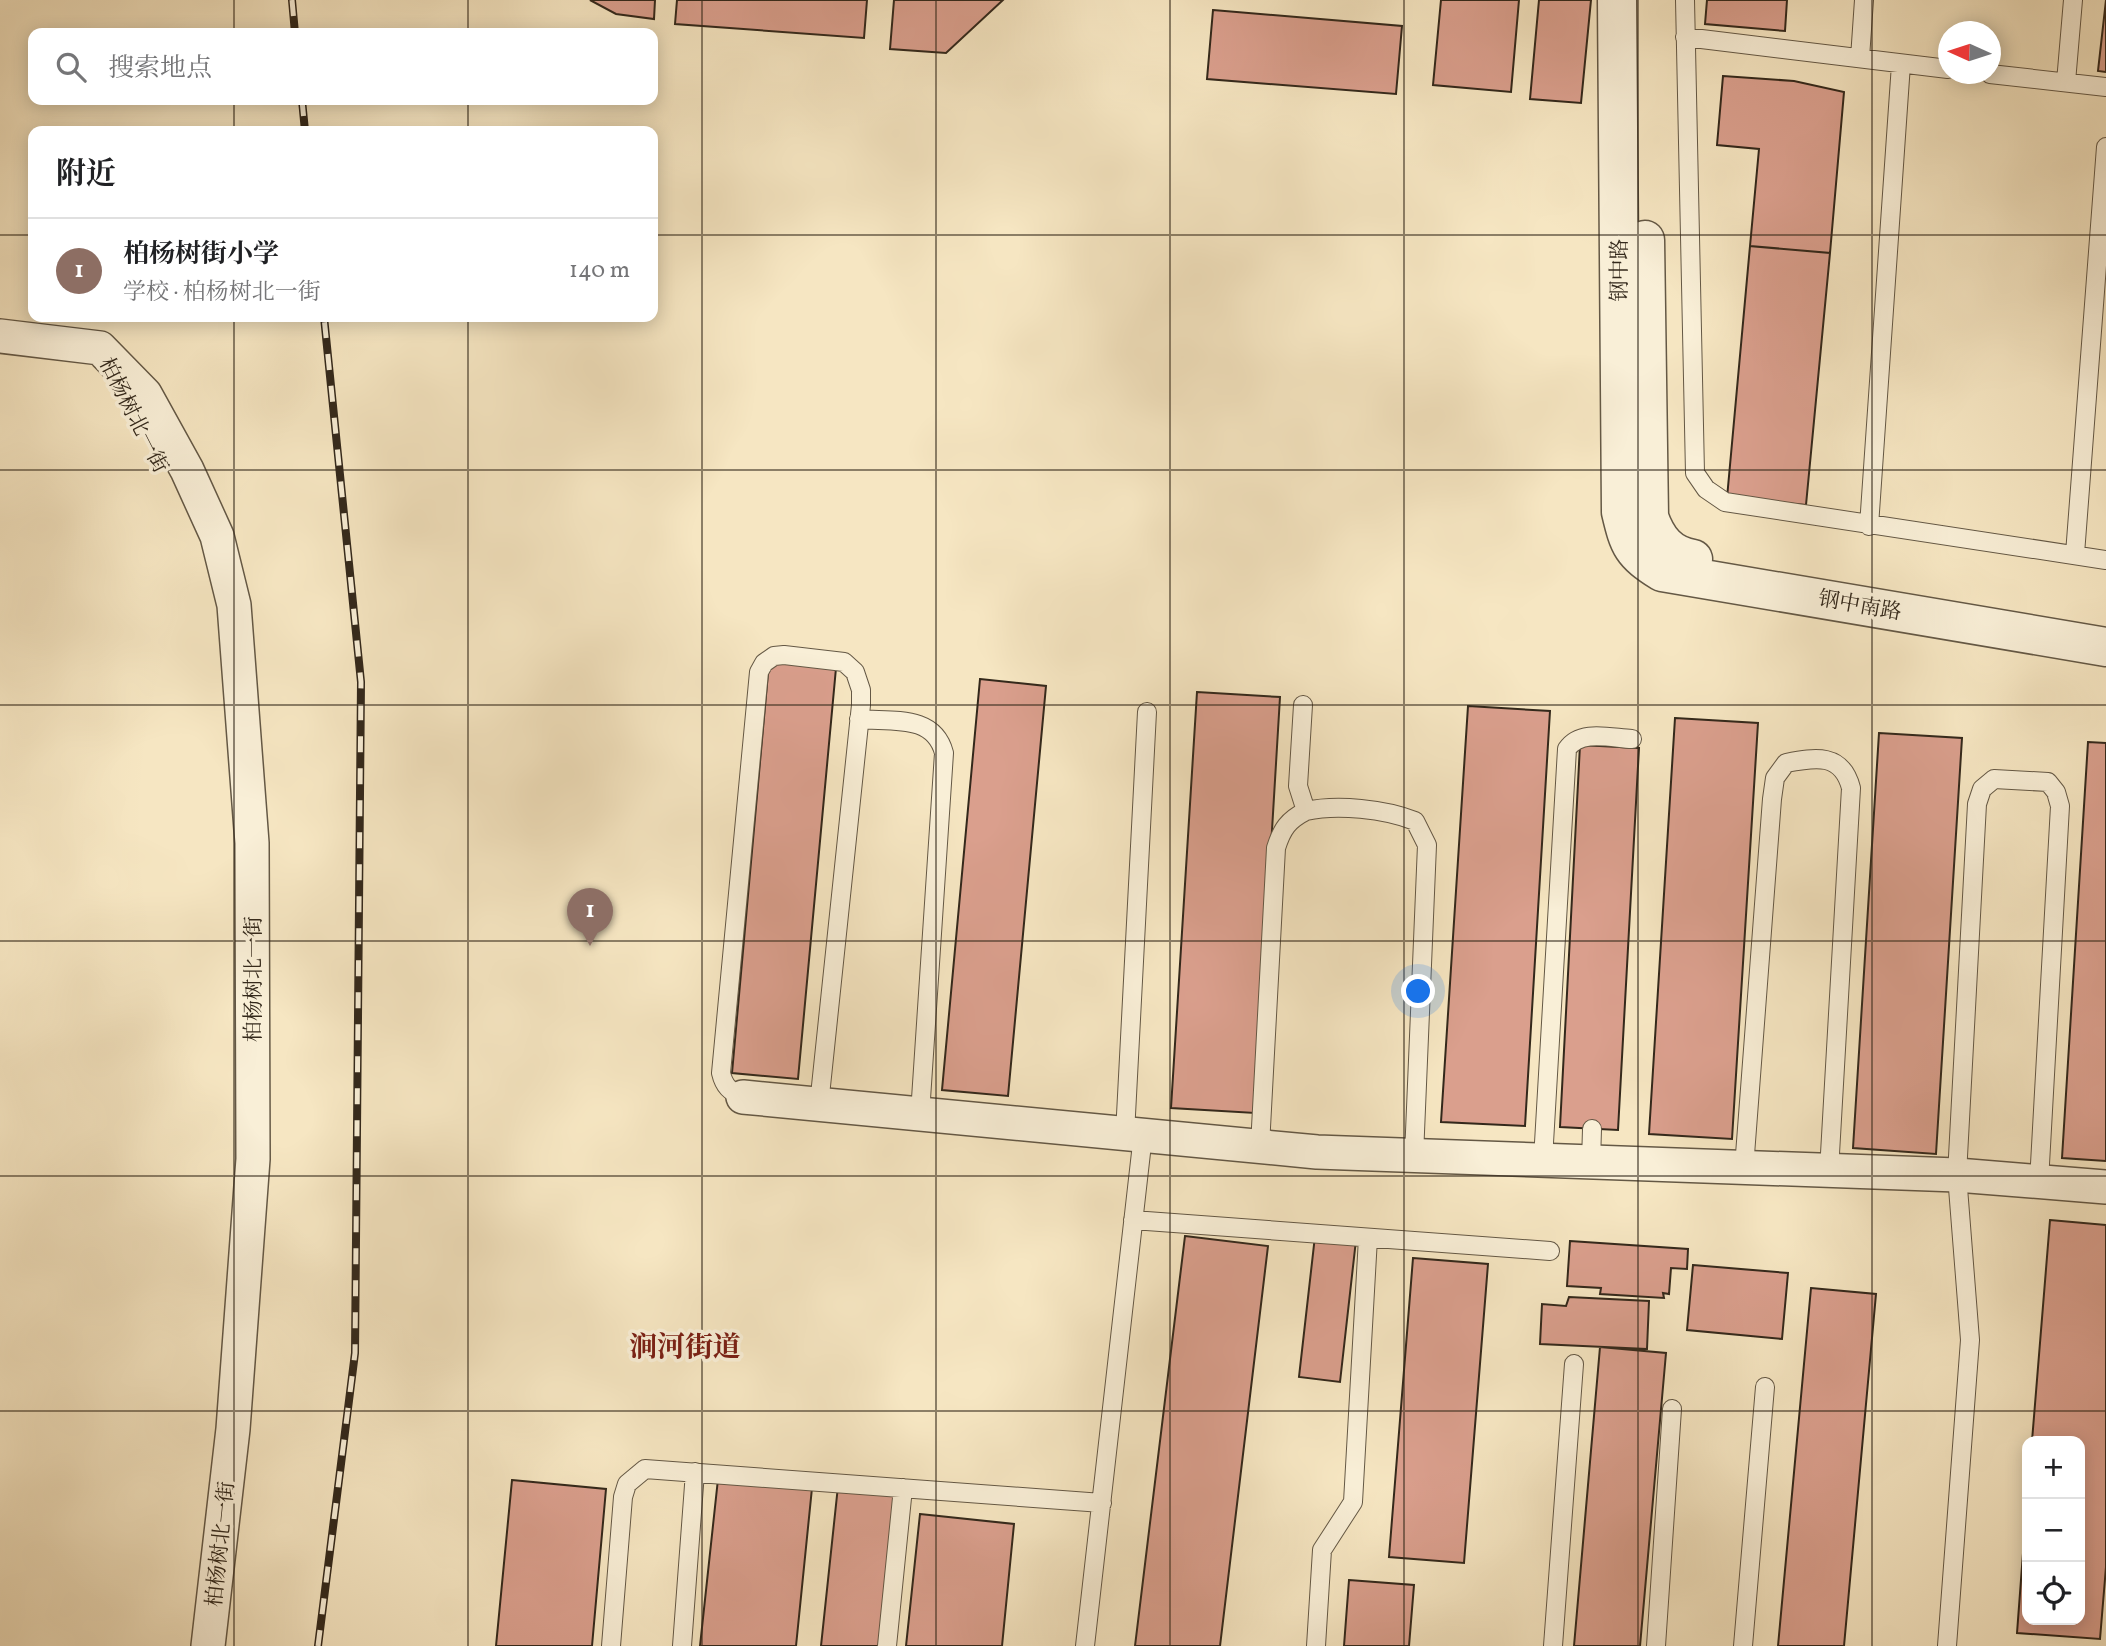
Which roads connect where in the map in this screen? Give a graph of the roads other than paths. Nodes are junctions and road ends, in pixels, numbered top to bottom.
1 (1617, 0) edge
2 (1642, 0) edge
3 (1685, 0) edge
4 (1864, 0) edge
5 (2073, 0) edge
6 (1685, 37) junction
7 (1860, 58) junction
8 (1901, 64) junction
9 (1938, 68) edge
10 (2001, 75) edge
11 (2066, 82) junction
12 (2106, 87) edge
13 (2106, 146) edge
14 (0, 336) edge
15 (100, 348) junction
16 (1869, 526) junction
17 (1641, 536) junction
18 (2075, 554) junction
19 (2106, 559) edge
20 (2106, 628) edge
21 (2106, 647) edge
22 (1303, 705) dead end
23 (1147, 712) dead end
24 (859, 719) junction
25 (1632, 739) dead end
26 (1306, 811) junction
27 (743, 1097) joint
28 (819, 1105) junction
29 (920, 1114) junction
30 (1592, 1129) dead end
31 (1134, 1135) junction
32 (1260, 1146) junction
33 (1414, 1156) junction
34 (1543, 1160) junction
35 (1591, 1162) junction
36 (1744, 1168) junction
37 (1829, 1171) junction
38 (1957, 1175) junction
39 (2039, 1182) junction
40 (2106, 1187) edge
41 (1133, 1220) junction
42 (1368, 1238) junction
43 (1550, 1251) dead end
44 (1574, 1364) dead end
45 (1765, 1387) dead end
46 (1672, 1409) dead end
47 (695, 1472) junction
48 (903, 1488) junction
49 (1101, 1503) junction
50 (191, 1646) edge
51 (208, 1646) edge
52 (611, 1646) edge
53 (682, 1646) edge
54 (887, 1646) edge
55 (1085, 1646) edge
56 (1316, 1646) edge
57 (1553, 1646) edge
58 (1656, 1646) edge
59 (1743, 1646) edge
60 (1947, 1646) edge

1 - 17 street, 钢中路
2 - 17 street, 钢中路
3 - 6 lane
4 - 7 lane
5 - 11 lane
6 - 7 lane
6 - 16 lane
7 - 8 lane
8 - 9 lane
8 - 16 lane
10 - 11 lane
11 - 12 lane
13 - 18 lane
14 - 15 street, 柏杨树北一街
15 - 50 street, 柏杨树北一街
15 - 51 street, 柏杨树北一街
16 - 18 lane
17 - 20 street, 钢中南路
17 - 21 street, 钢中南路
18 - 19 lane
22 - 26 lane
23 - 31 lane
24 - 27 lane
24 - 28 lane
24 - 29 lane
25 - 34 lane
26 - 32 lane
26 - 33 lane
27 - 28 street
28 - 29 street
29 - 31 street
30 - 35 lane
31 - 32 street
31 - 41 lane
32 - 33 street
33 - 34 street
34 - 35 street
35 - 36 street
36 - 37 street
36 - 37 lane
37 - 38 street
38 - 39 street
38 - 39 lane
38 - 60 lane
39 - 40 street
41 - 42 lane
41 - 49 lane
42 - 43 lane
42 - 56 lane
44 - 57 lane
45 - 59 lane
46 - 58 lane
47 - 48 lane
47 - 52 lane
47 - 53 lane
48 - 49 lane
48 - 54 lane
49 - 55 lane

